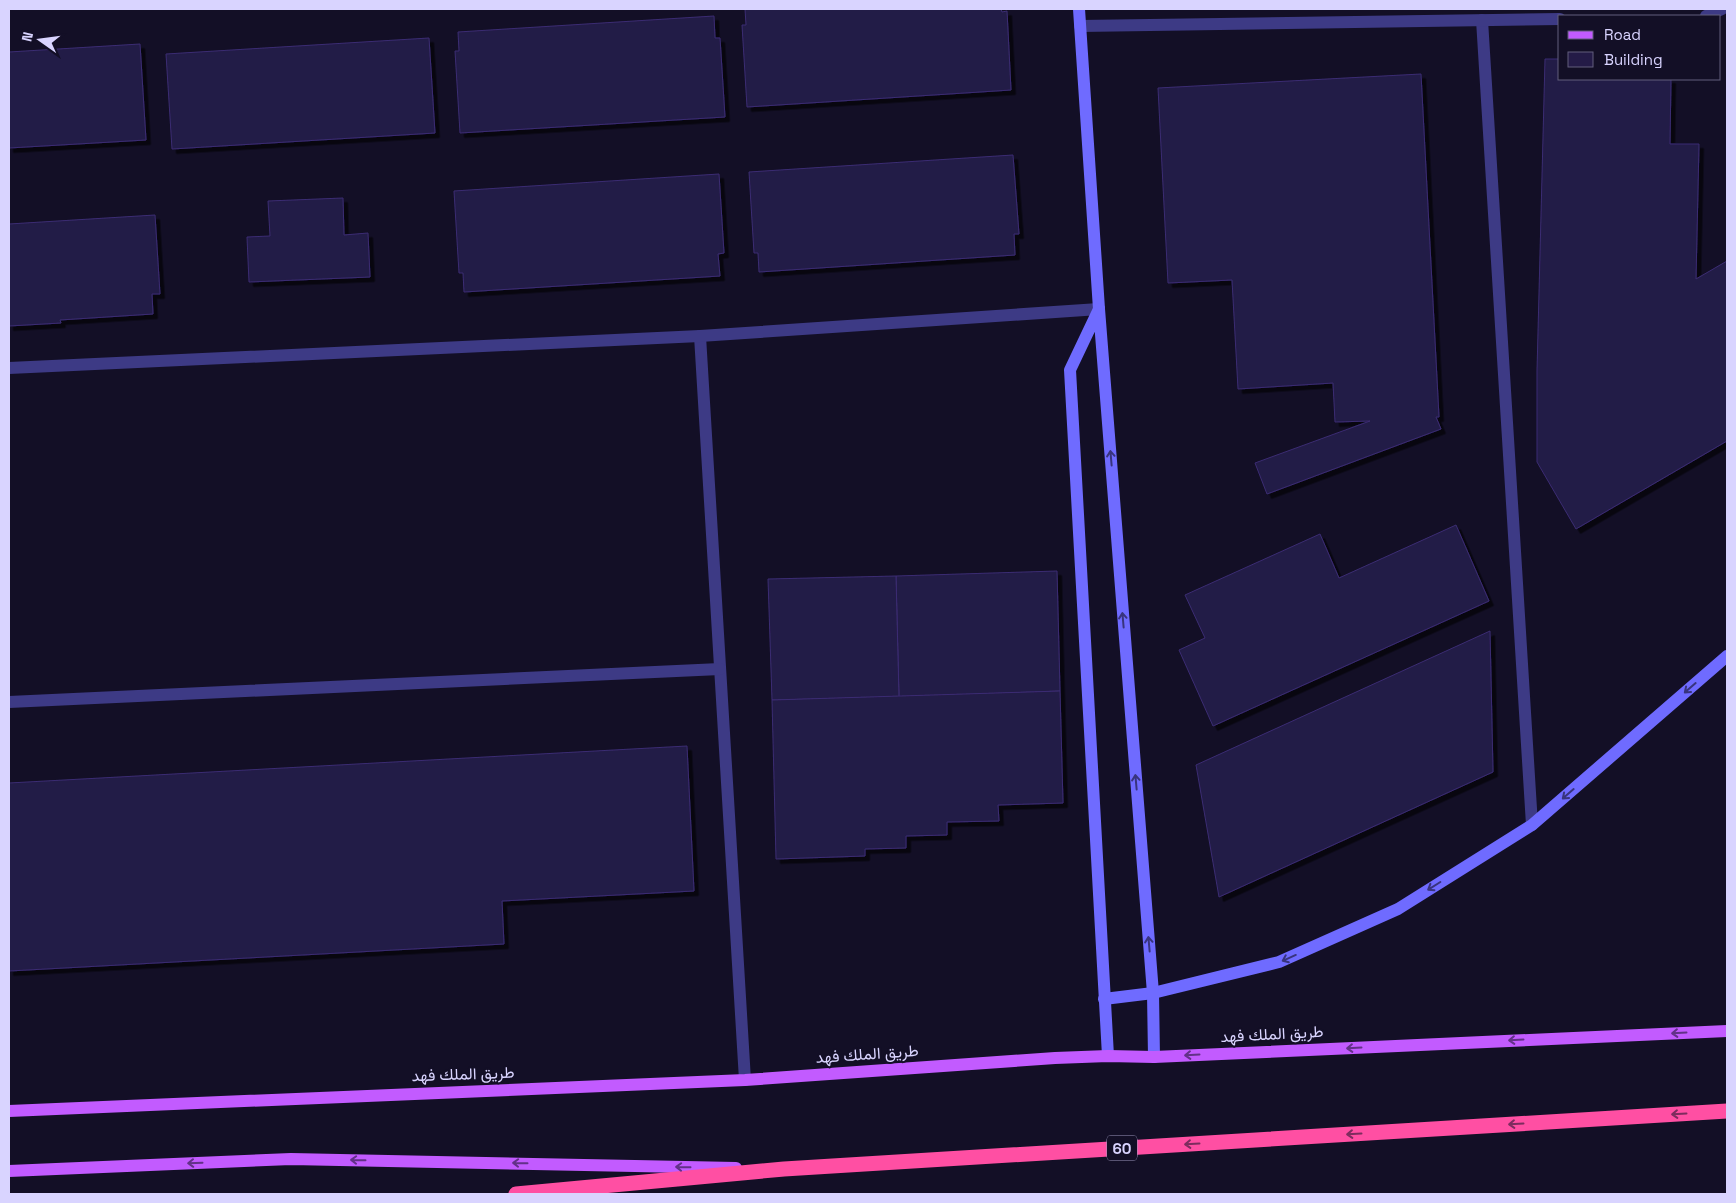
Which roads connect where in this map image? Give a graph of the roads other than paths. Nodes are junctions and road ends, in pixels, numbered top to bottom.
1 (1079, 9) edge
2 (1722, 9) edge
3 (1708, 15) edge
4 (1558, 19) edge
5 (1482, 20) junction
6 (1080, 26) junction
7 (1099, 309) junction
8 (700, 336) junction
9 (9, 368) edge
10 (1727, 656) edge
11 (720, 670) junction
12 (9, 702) edge
13 (1532, 825) junction
14 (1153, 993) junction
15 (1104, 999) junction
16 (1727, 1031) edge
17 (1108, 1056) junction
18 (1154, 1057) junction
19 (745, 1080) junction
20 (9, 1111) edge
21 (1727, 1111) edge
22 (784, 1169) junction
23 (9, 1171) edge
24 (516, 1194) edge

1 - 6 street
2 - 3 street
4 - 5 street
5 - 6 street
5 - 13 street
6 - 7 street
7 - 8 street
14 -> 7 street
7 - 15 street
8 - 9 street
8 - 11 street
10 -> 13 street
11 - 12 street
11 - 19 street
13 -> 14 street
14 - 15 street
14 - 18 street
15 - 17 street
16 -> 18 main road, طريق الملك فهد
17 - 18 main road, طريق الملك فهد
17 - 19 main road, طريق الملك فهد
19 - 20 main road, طريق الملك فهد
21 -> 22 highway, 60
22 -> 23 main road
22 - 24 highway, 60

